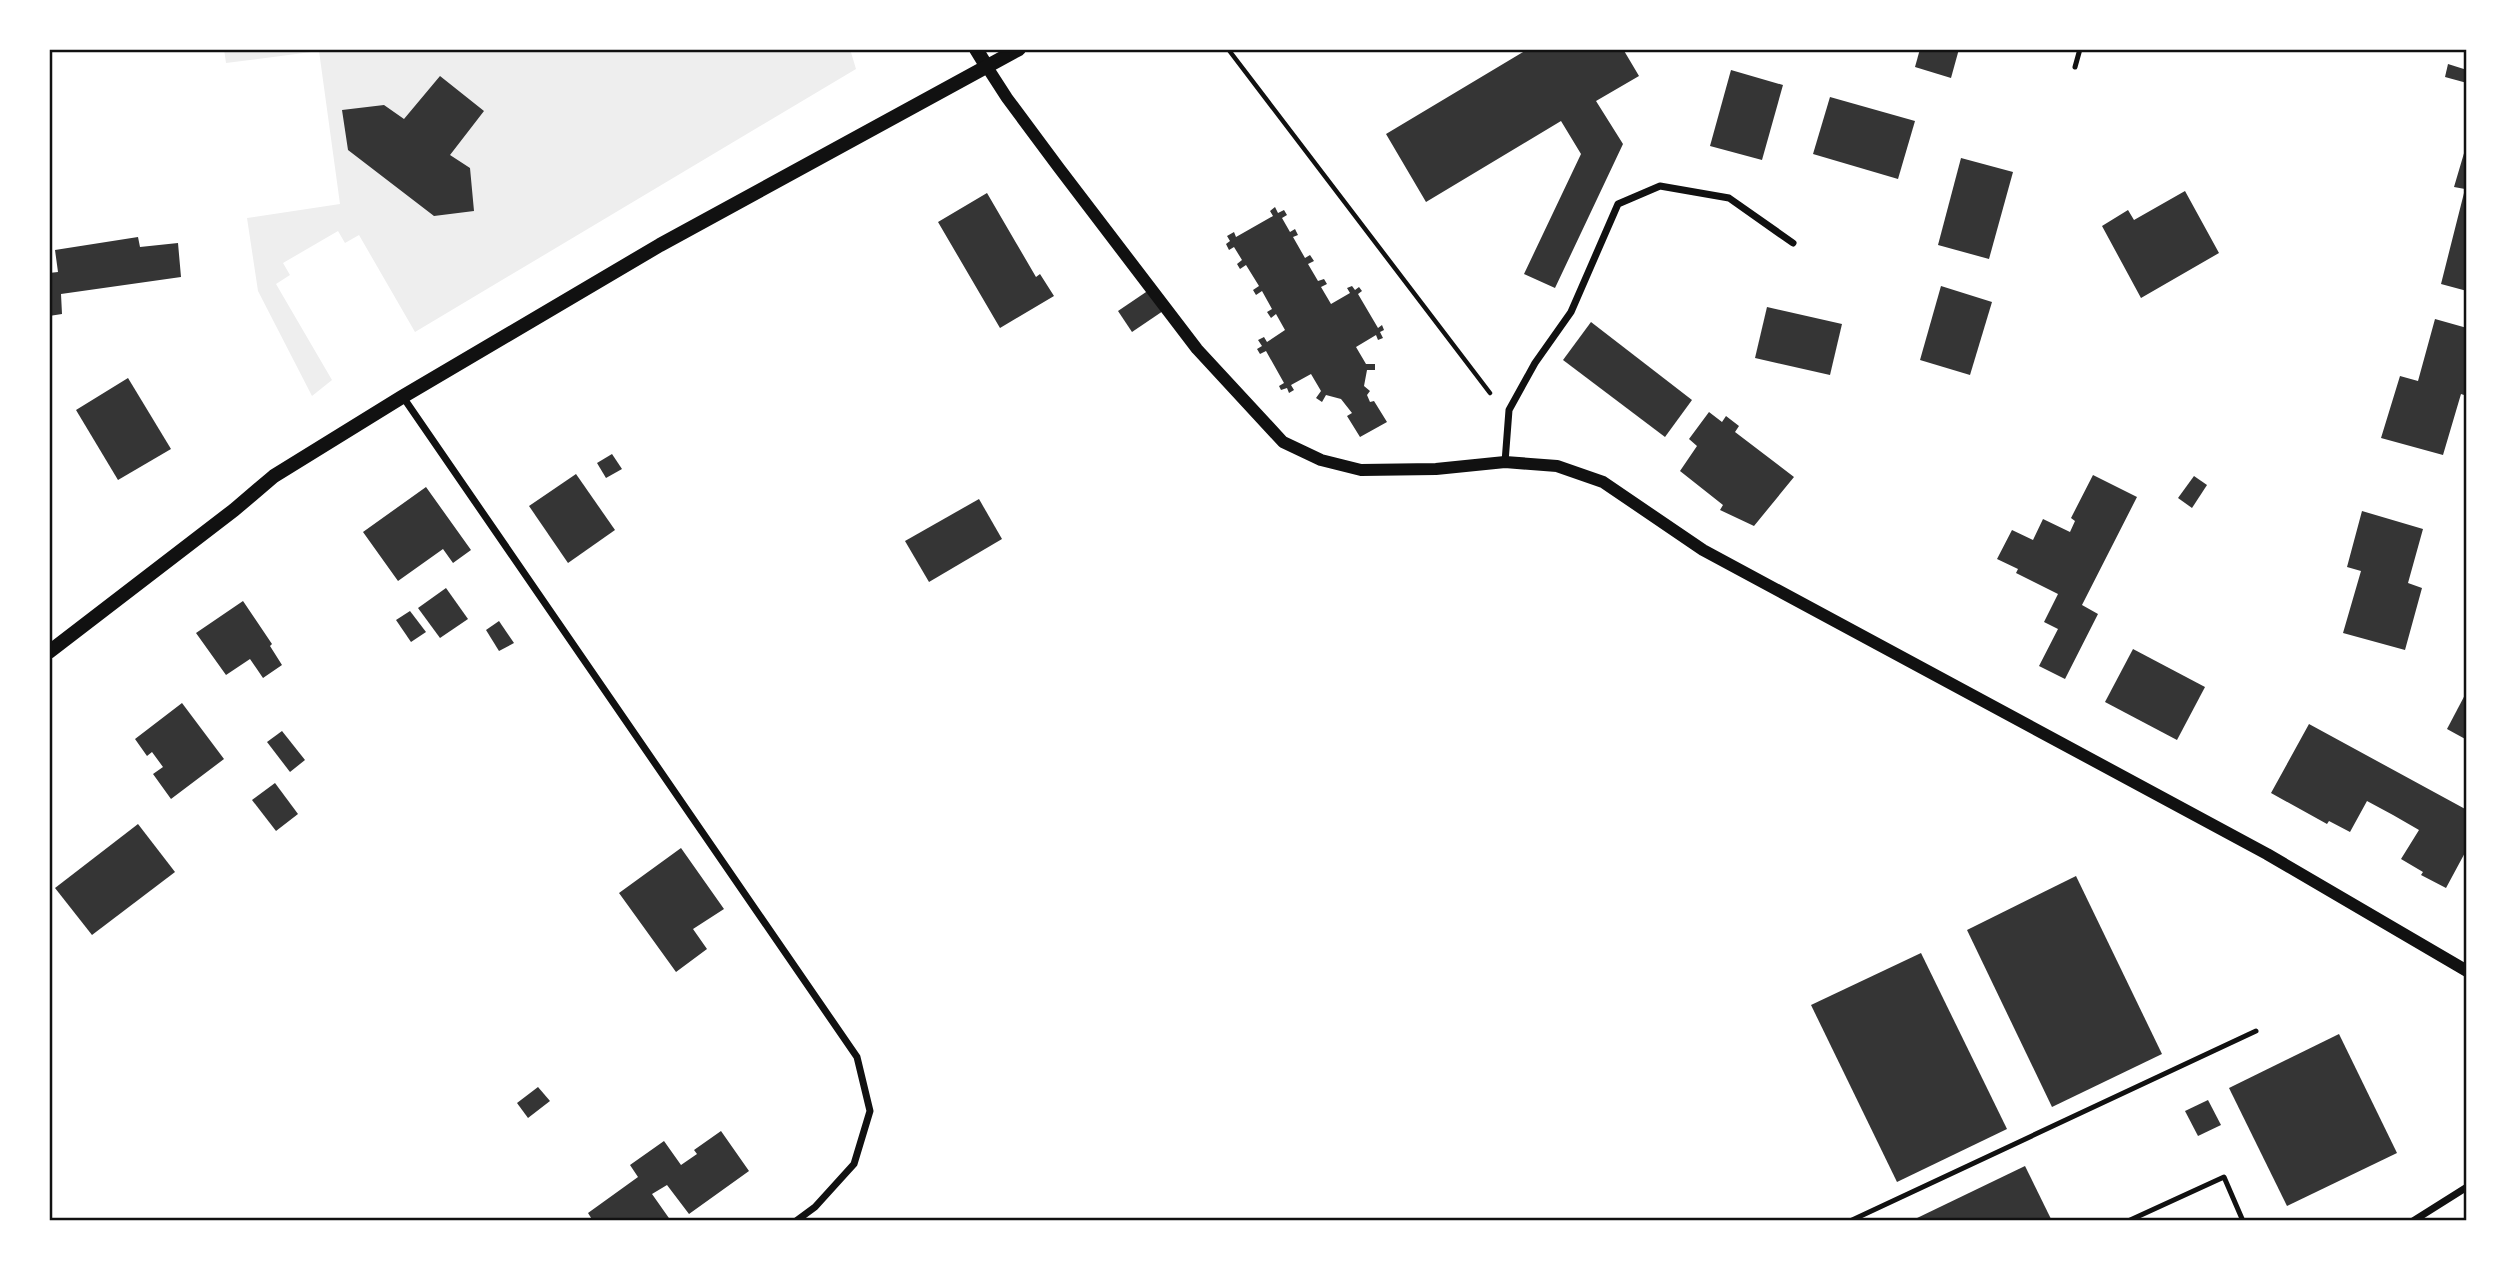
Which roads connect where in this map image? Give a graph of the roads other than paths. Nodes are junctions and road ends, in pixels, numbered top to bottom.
1 (976, 49) edge
2 (1019, 49) edge
3 (2080, 49) edge
4 (987, 67) junction
5 (2075, 67) dead end
6 (1793, 243) dead end
7 (402, 397) junction
8 (1505, 461) junction
9 (49, 652) edge
10 (2467, 971) edge
11 (2256, 1031) dead end
12 (2467, 1187) edge
13 (796, 1221) edge
14 (1850, 1221) edge
15 (2128, 1221) edge
16 (2243, 1221) edge
17 (2413, 1221) edge

1 - 4 main road
2 - 4 main road
3 - 5 lane
4 - 7 main road
4 - 8 street
6 - 8 street
7 - 9 main road
7 - 13 street
8 - 10 street
11 - 14 lane
12 - 17 street
15 - 16 lane

